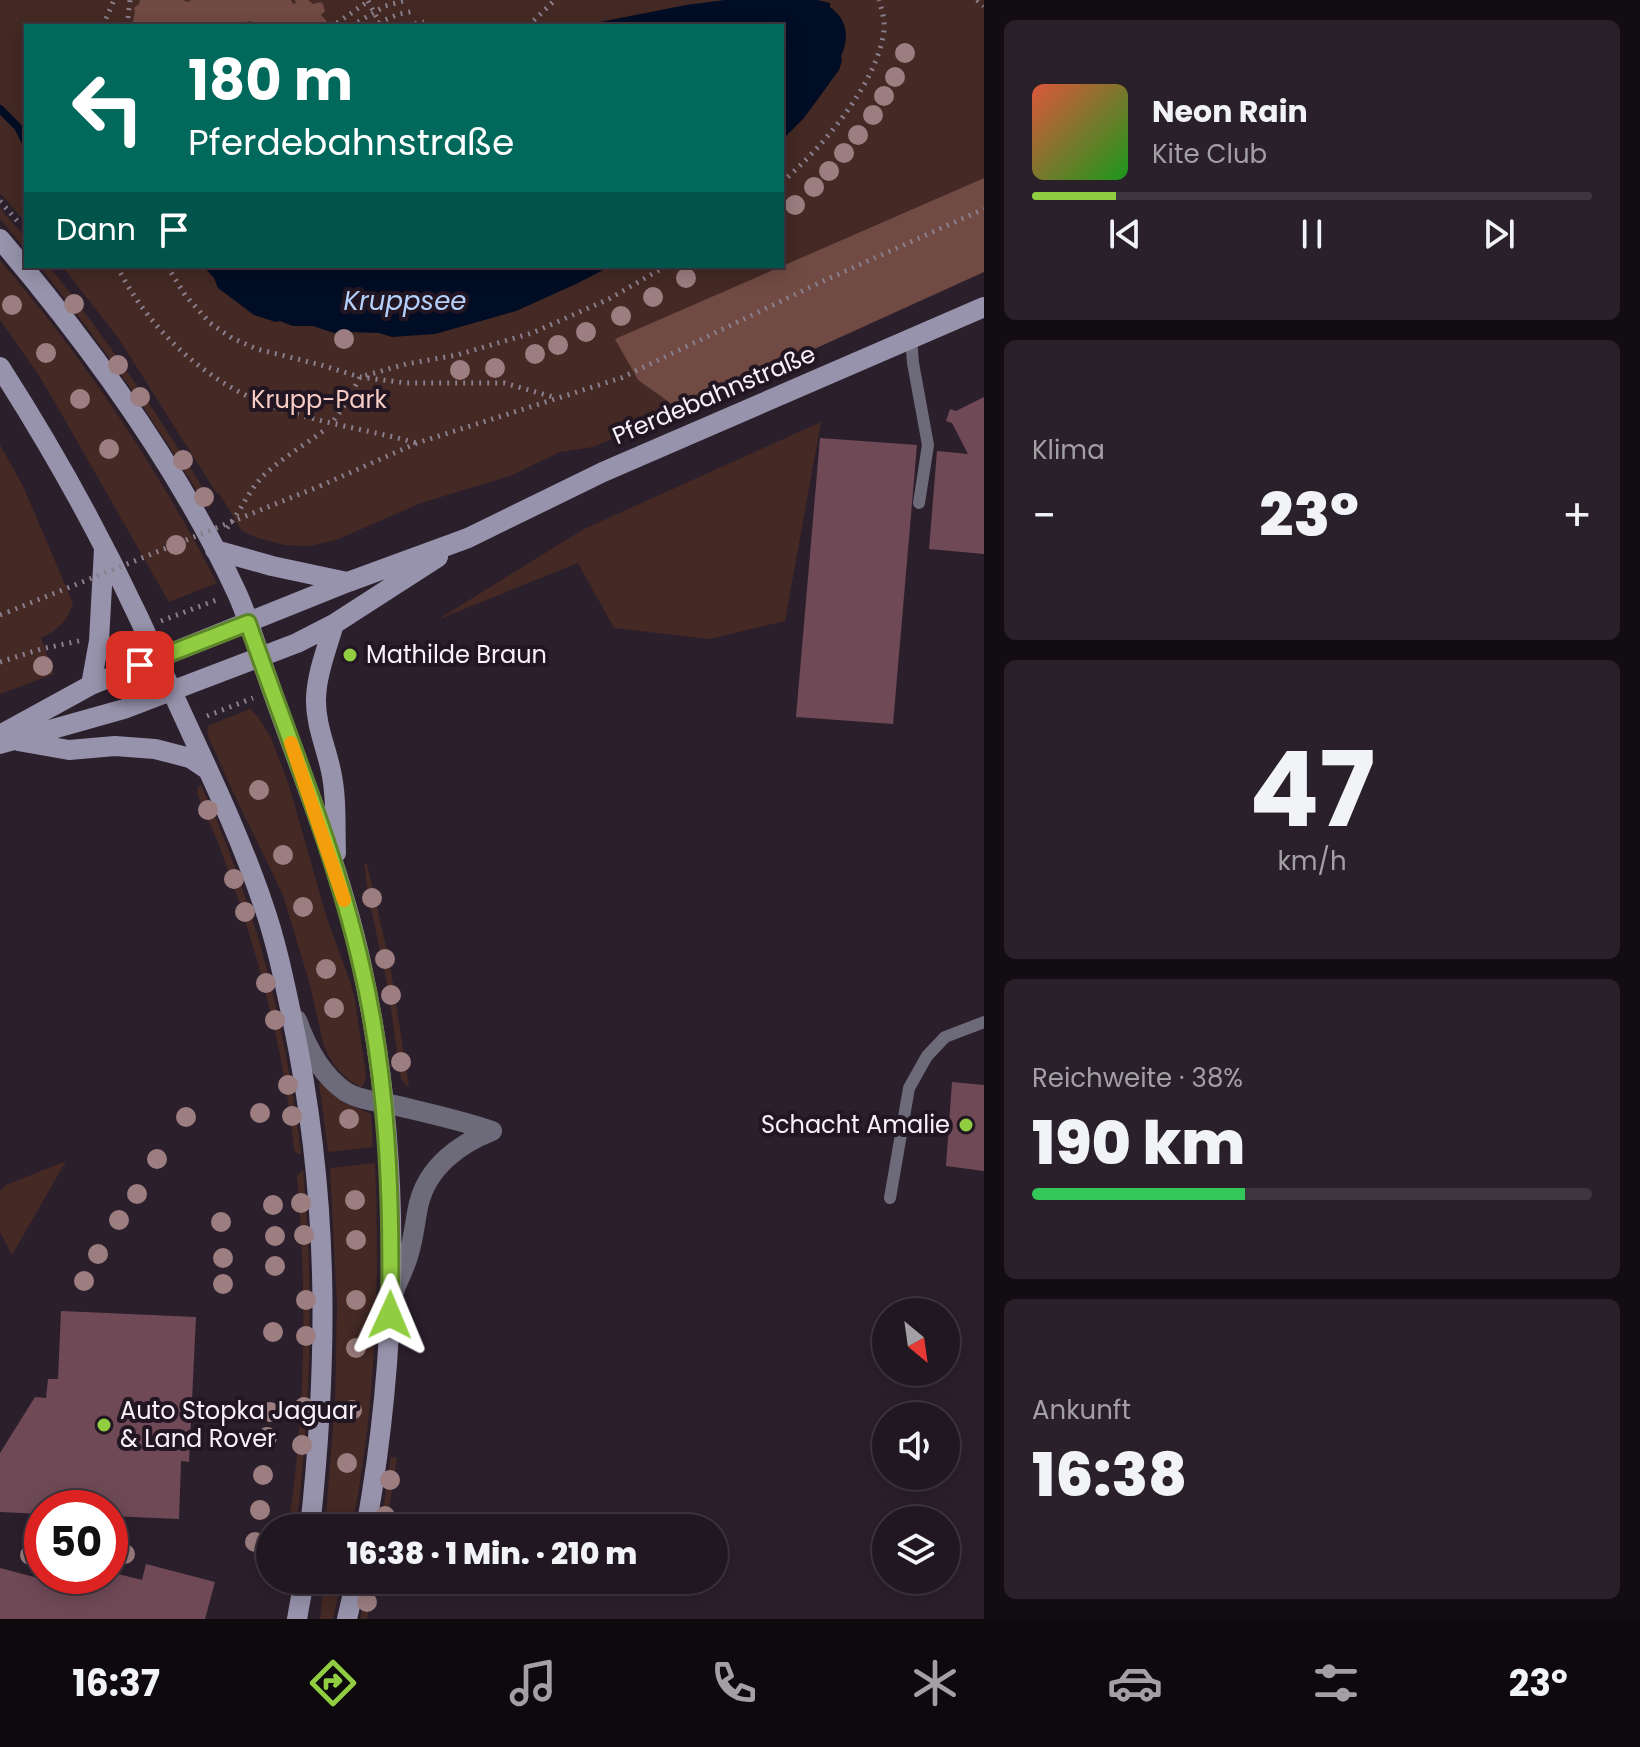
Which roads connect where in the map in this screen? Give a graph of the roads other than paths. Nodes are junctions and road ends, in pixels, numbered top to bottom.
1 (0, 239) edge
2 (984, 307) edge
3 (911, 339) junction
4 (0, 367) edge
5 (919, 503) dead end
6 (468, 538) junction
7 (104, 549) junction
8 (215, 550) junction
9 (348, 582) junction
10 (248, 623) junction
11 (334, 624) junction
12 (157, 658) junction
13 (260, 658) junction
14 (91, 685) junction
15 (172, 691) junction
16 (5, 739) edge
17 (208, 770) junction
18 (336, 873) junction
19 (285, 987) junction
20 (984, 1022) edge
21 (383, 1102) junction
22 (890, 1198) dead end
23 (390, 1310) junction
24 (311, 1514) edge
25 (368, 1514) edge
26 (301, 1594) edge
27 (353, 1594) edge
28 (297, 1619) edge
29 (347, 1619) edge

1 - 8 main road
2 - 3 main road, Pferdebahnstraße
3 - 5 lane
3 - 6 main road, Pferdebahnstraße
4 - 7 main road
6 - 9 main road, Pferdebahnstraße
6 - 11 main road, Pferdebahnstraße
7 - 12 main road
7 - 14 main road
8 - 9 main road
8 - 10 main road
9 - 10 main road, Pferdebahnstraße
10 - 12 main road, Pferdebahnstraße
10 - 13 main road
11 - 13 main road, Pferdebahnstraße
11 - 18 main road
12 - 14 main road, Pferdebahnstraße
12 - 15 main road
13 - 15 main road, Pferdebahnstraße
13 - 18 main road
14 - 16 main road, Pferdebahnstraße
15 - 16 main road, Pferdebahnstraße
15 - 17 main road
16 - 17 main road
17 - 19 main road
18 - 21 main road
19 - 21 street
19 - 24 main road
20 - 22 lane
21 - 23 main road
21 - 23 street
23 - 25 main road
26 - 28 main road
27 - 29 main road

